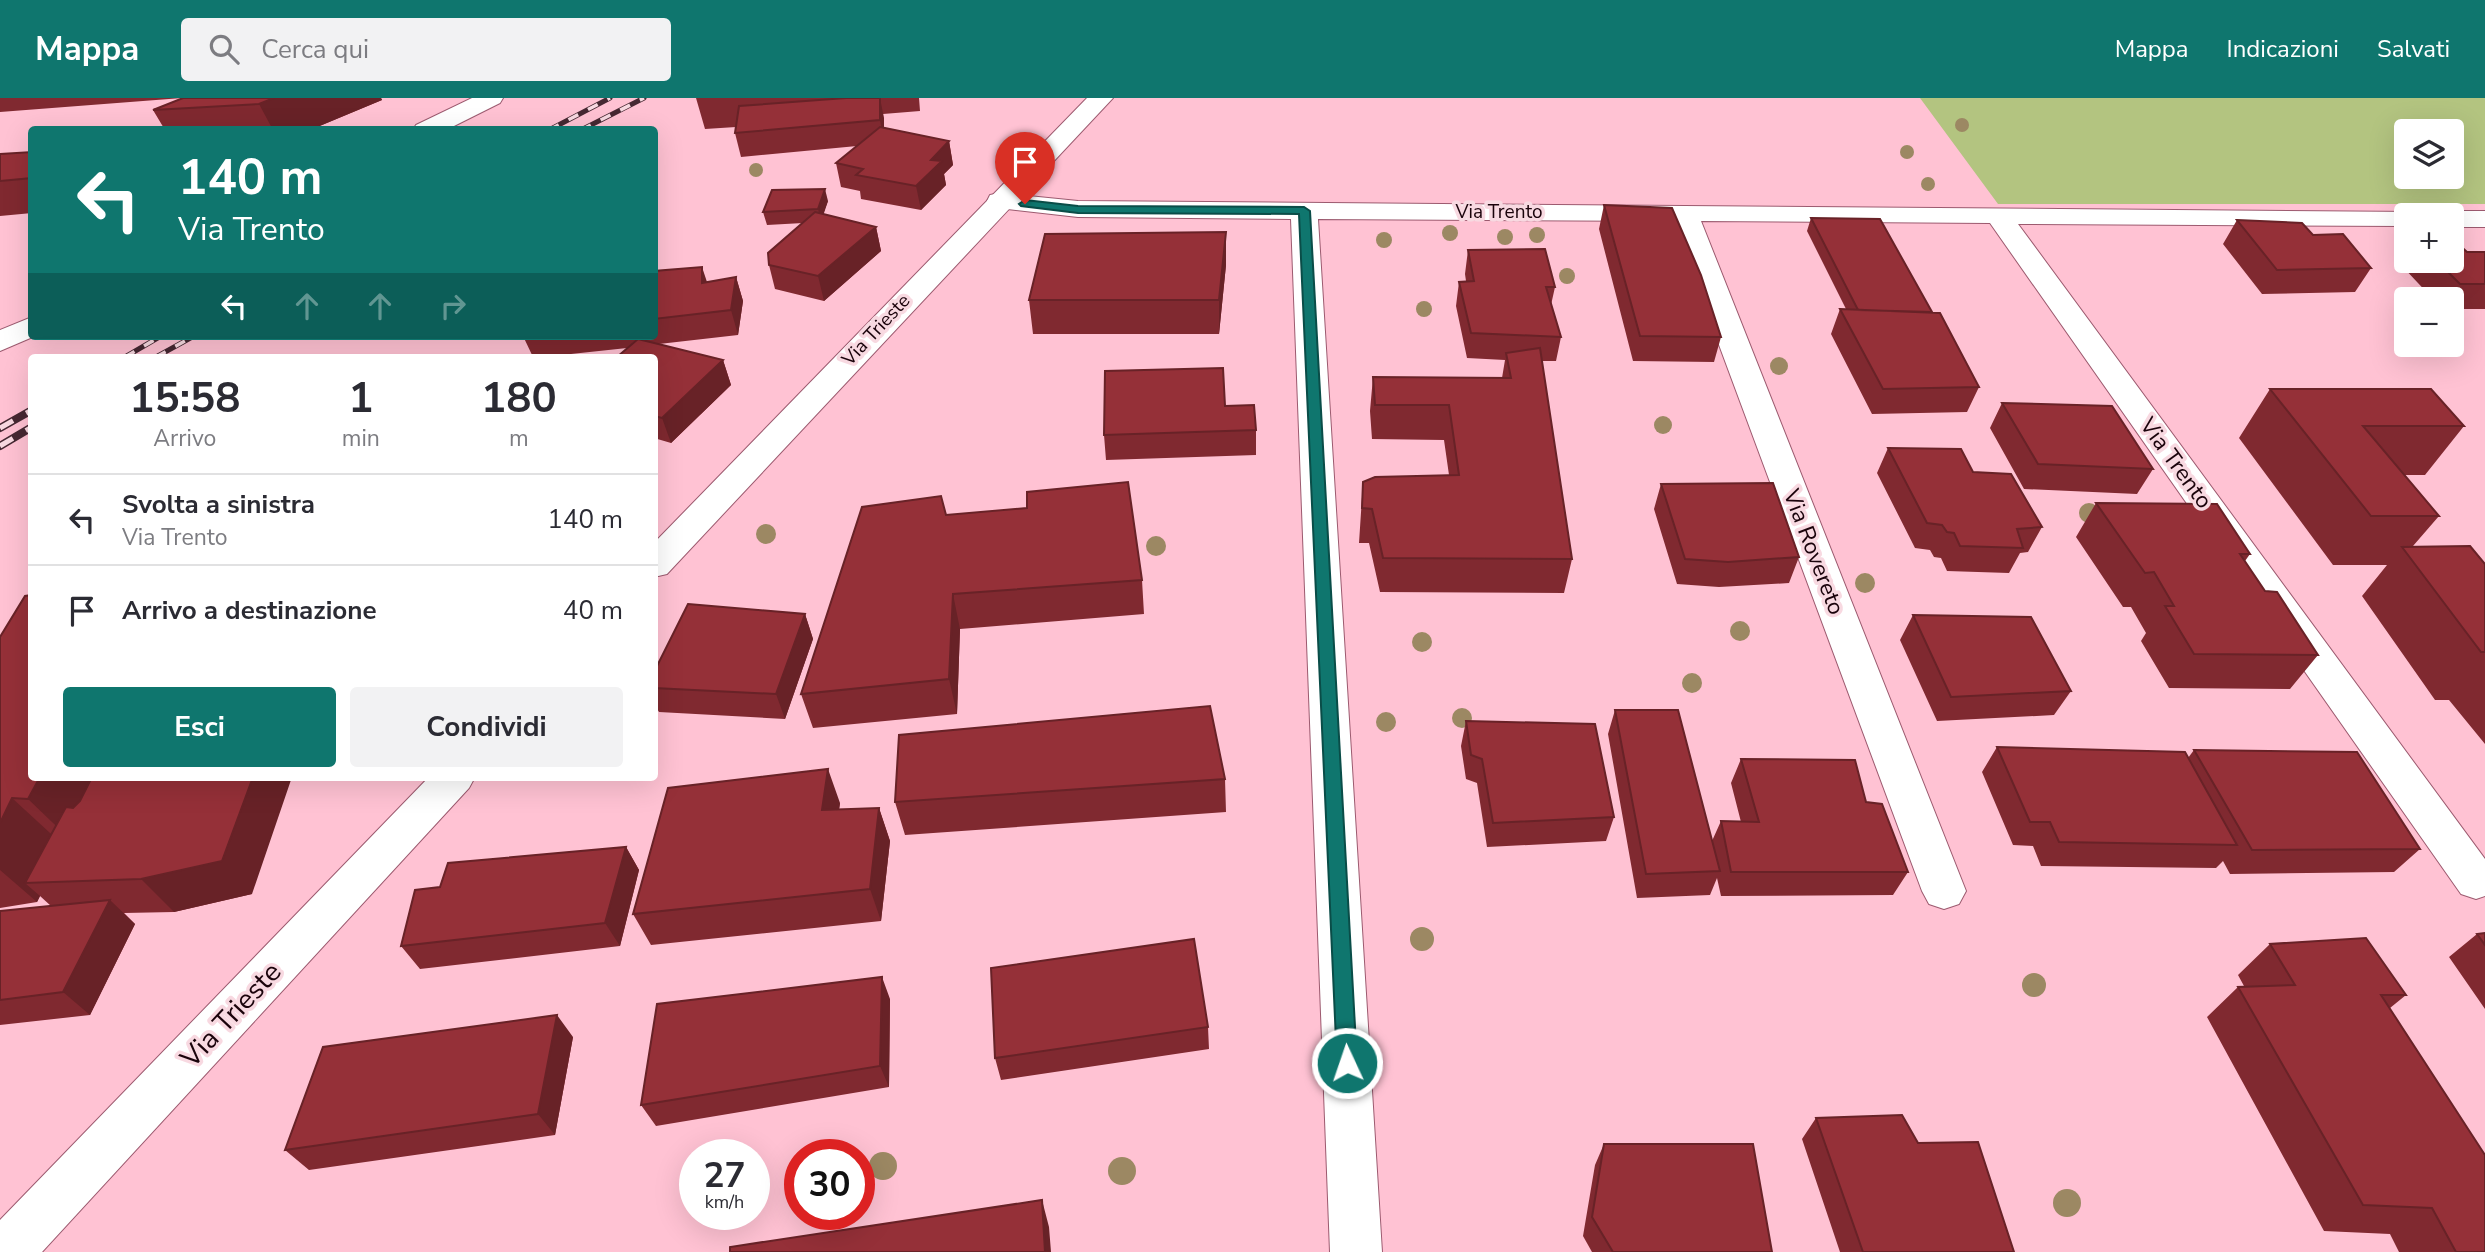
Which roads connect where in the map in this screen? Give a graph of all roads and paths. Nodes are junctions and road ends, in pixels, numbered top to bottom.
1 (491, 98) edge
2 (1101, 98) edge
3 (433, 126) edge
4 (1000, 201) junction
5 (1304, 211) junction
6 (1684, 214) junction
7 (1998, 215) junction
8 (2394, 218) edge
9 (2464, 219) edge
10 (2485, 219) edge
11 (28, 328) edge
12 (0, 342) edge
13 (658, 561) edge
14 (451, 781) edge
15 (2476, 881) dead end
16 (1944, 891) dead end
17 (6, 1252) edge
18 (1356, 1252) edge

1 - 3 street
2 - 4 street, Via Trieste
4 - 5 street, Via Trento
4 - 13 street, Via Trieste
5 - 6 street, Via Trento
5 - 18 street
6 - 7 street, Via Trento
6 - 16 street, Via Rovereto
7 - 8 street, Via Trento
7 - 15 street, Via Trento
9 - 10 street
11 - 12 street
14 - 17 street, Via Trieste

